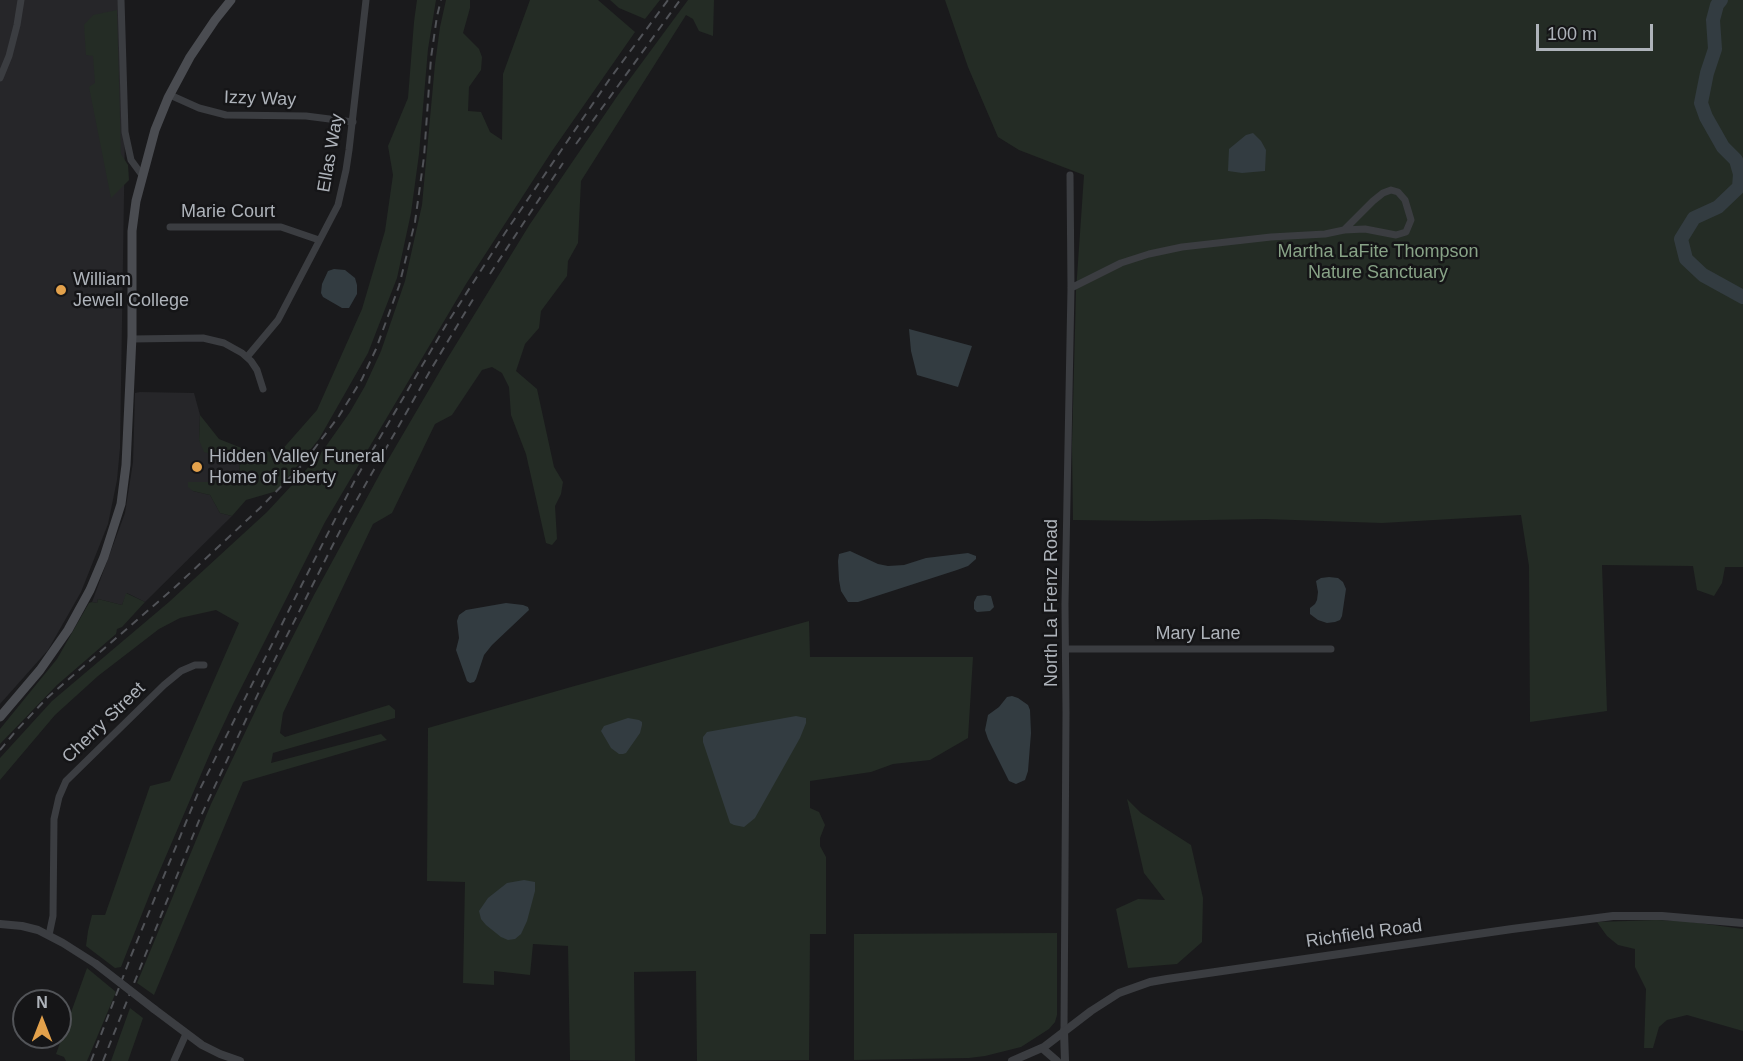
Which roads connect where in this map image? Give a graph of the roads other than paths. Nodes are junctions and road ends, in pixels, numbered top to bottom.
1 (21, 0) edge
2 (121, 0) edge
3 (231, 0) edge
4 (366, 0) edge
5 (0, 78) edge
6 (170, 94) junction
7 (353, 122) junction
8 (142, 175) junction
9 (1070, 175) dead end
10 (170, 227) dead end
11 (1344, 230) junction
12 (319, 240) junction
13 (1071, 288) junction
14 (132, 339) junction
15 (246, 357) junction
16 (263, 389) dead end
17 (1066, 649) junction
18 (1331, 649) dead end
19 (204, 665) dead end
20 (0, 717) edge
21 (1743, 923) edge
22 (0, 924) edge
23 (50, 935) junction
24 (1064, 1031) junction
25 (186, 1034) junction
26 (1042, 1048) junction
27 (174, 1061) edge
28 (240, 1061) edge
29 (1012, 1061) edge
30 (1057, 1061) edge
31 (1065, 1061) edge

1 - 5 street
2 - 8 street
3 - 6 main road
4 - 7 street, Ellas Way
6 - 7 street, Izzy Way
6 - 8 main road
7 - 12 street, Ellas Way
8 - 14 main road
9 - 13 street, North La Frenz Road
10 - 12 street, Marie Court
11 - 11 street
11 - 13 street
12 - 15 street, Ellas Way
13 - 17 street, North La Frenz Road
14 - 15 street
14 - 20 main road
15 - 16 street
17 - 18 street, Mary Lane
17 - 24 street, North La Frenz Road
19 - 23 street, Cherry Street
21 - 24 street, Richfield Road
22 - 23 street
23 - 25 street, bridge
24 - 26 street, Richfield Road
24 - 31 street
25 - 27 street
25 - 28 street
26 - 29 street, Richfield Road
26 - 30 street

